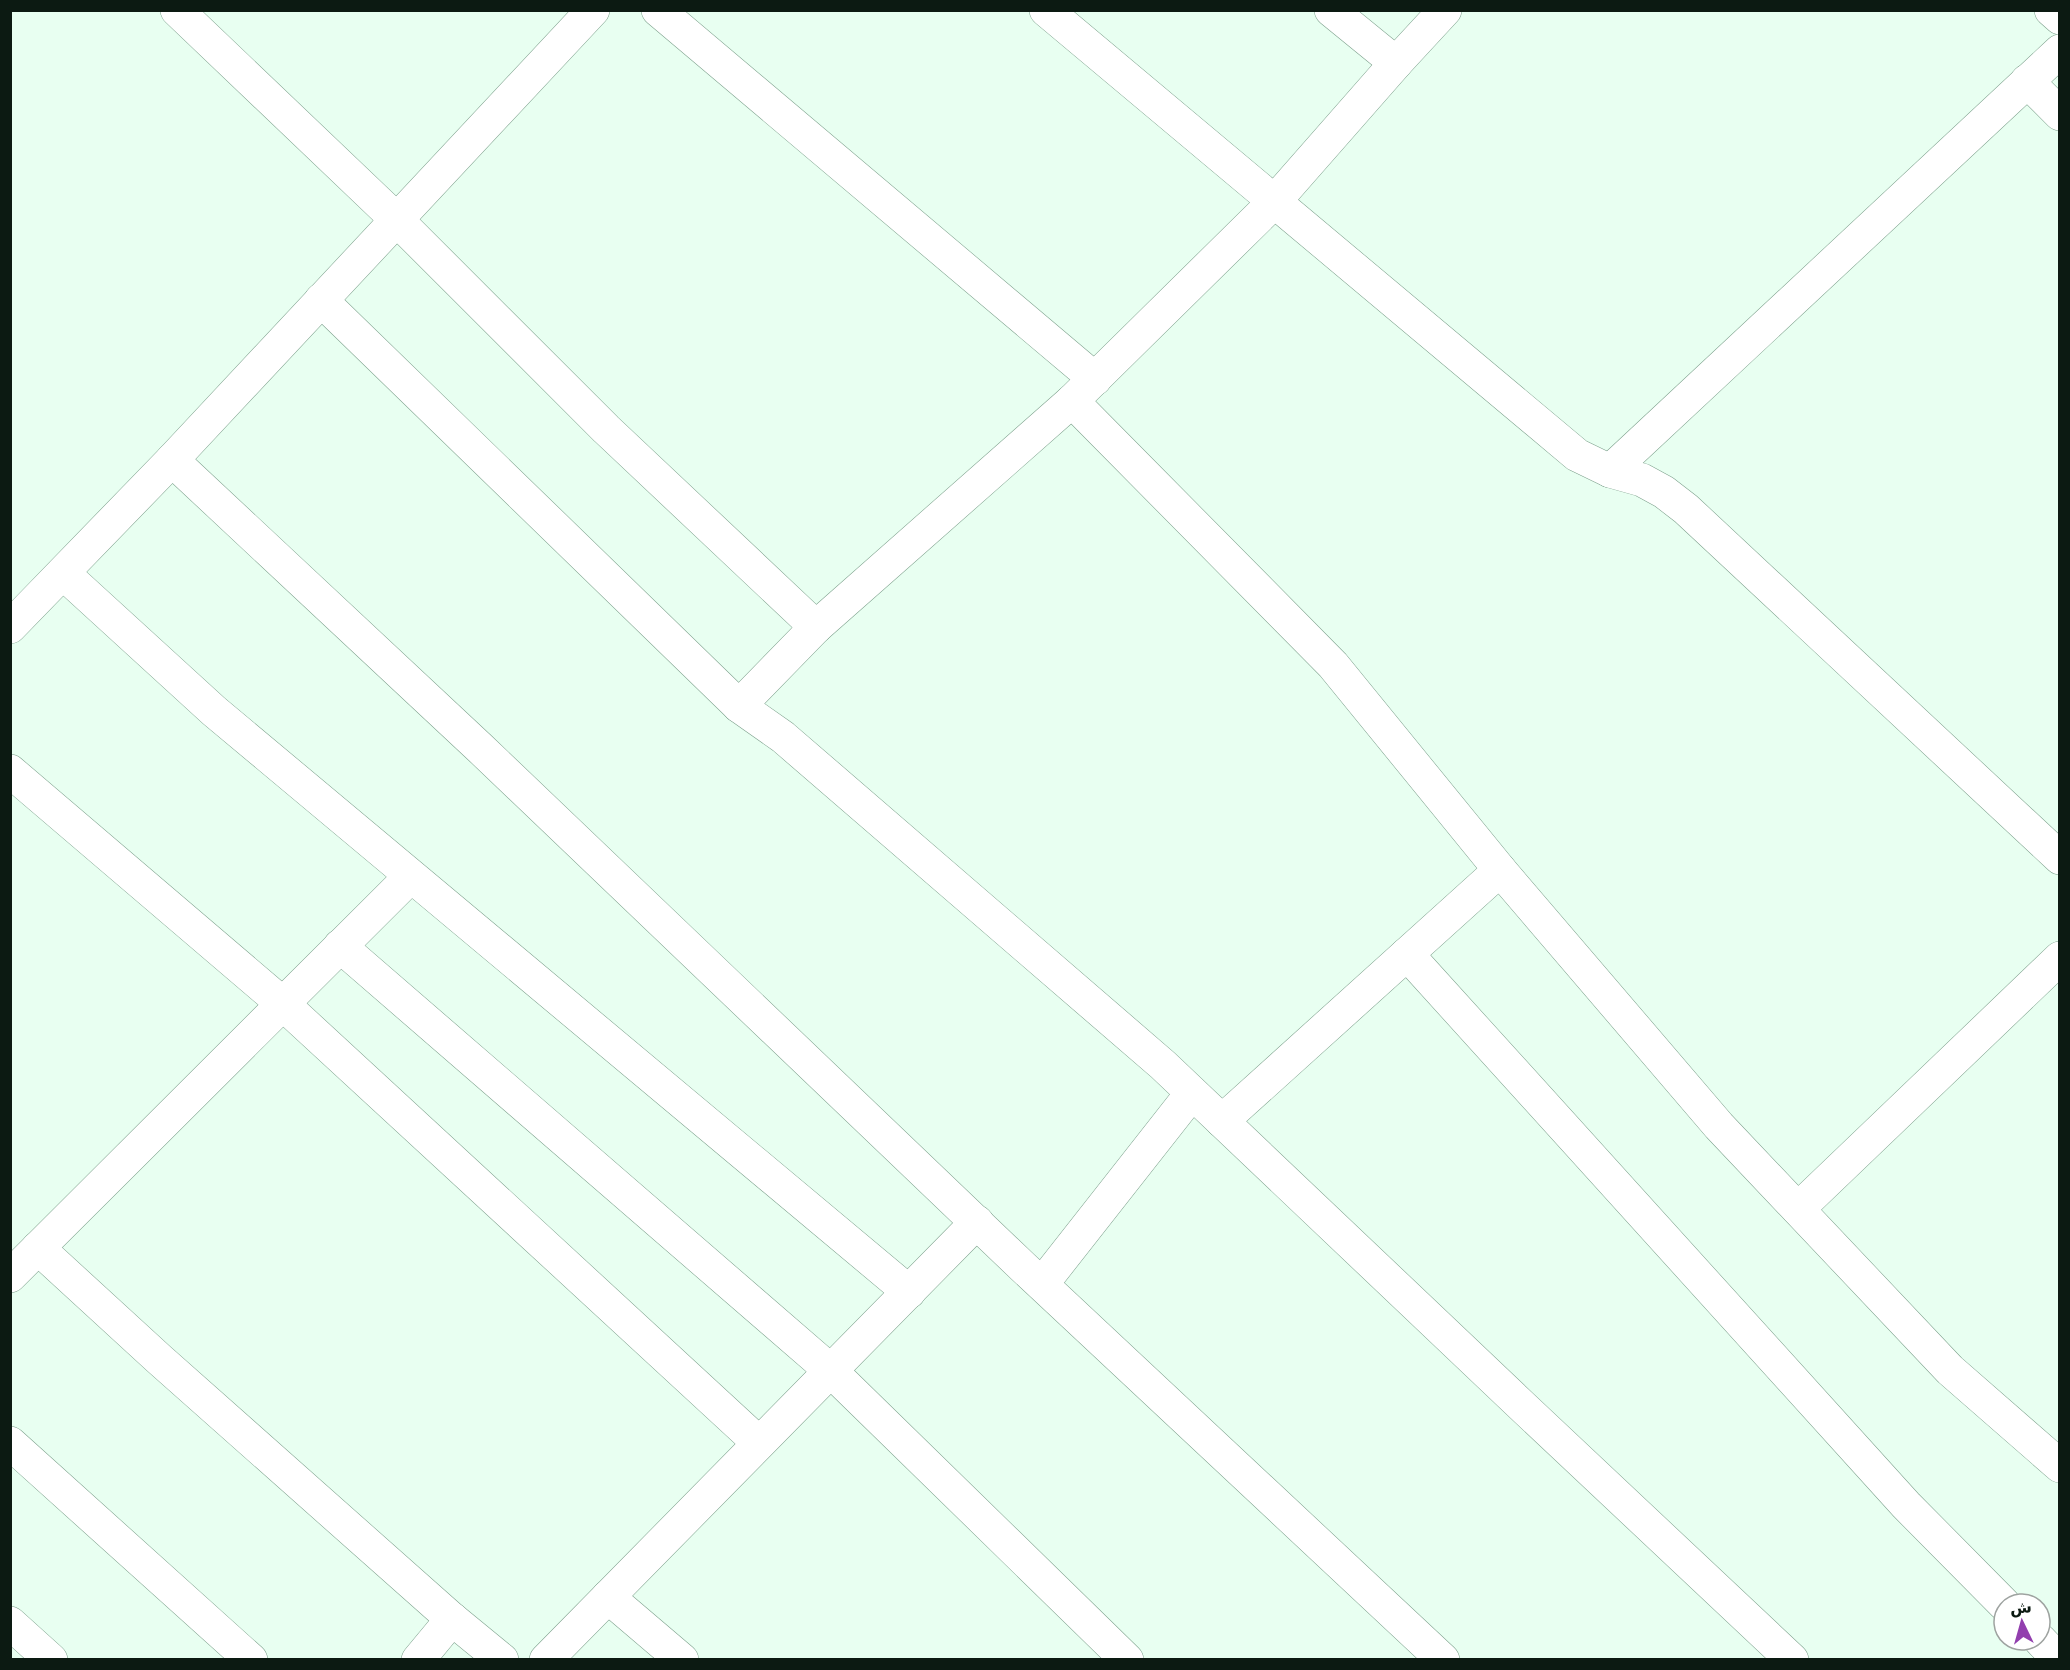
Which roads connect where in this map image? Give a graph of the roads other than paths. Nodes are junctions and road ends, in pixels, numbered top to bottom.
1 (177, 10) edge
2 (593, 10) edge
3 (658, 10) edge
4 (1046, 10) edge
5 (1331, 10) edge
6 (1445, 10) edge
7 (2051, 10) edge
8 (2060, 18) edge
9 (2060, 51) edge
10 (1396, 63) junction
11 (2027, 81) junction
12 (2060, 114) edge
13 (1274, 202) junction
14 (396, 219) junction
15 (321, 300) junction
16 (1084, 390) junction
17 (172, 460) junction
18 (1610, 471) junction
19 (63, 573) junction
20 (10, 627) edge
21 (816, 627) junction
22 (739, 705) junction
23 (10, 771) edge
24 (2060, 858) edge
25 (1500, 870) junction
26 (410, 877) junction
27 (339, 946) junction
28 (1407, 954) junction
29 (2060, 958) edge
30 (283, 1004) junction
31 (1192, 1093) junction
32 (1222, 1121) junction
33 (1798, 1209) junction
34 (976, 1222) junction
35 (38, 1248) junction
36 (10, 1276) edge
37 (1042, 1284) junction
38 (909, 1292) junction
39 (831, 1371) junction
40 (10, 1443) edge
41 (759, 1443) junction
42 (2060, 1466) edge
43 (1992, 1592) edge
44 (608, 1597) junction
45 (452, 1619) junction
46 (10, 1623) edge
47 (51, 1659) edge
48 (251, 1659) edge
49 (418, 1659) edge
50 (502, 1659) edge
51 (546, 1659) edge
52 (682, 1659) edge
53 (1127, 1659) edge
54 (1443, 1659) edge
55 (1792, 1659) edge

1 - 14 street
2 - 14 street
3 - 16 street
4 - 13 street
5 - 10 street
6 - 10 street
7 - 8 street
9 - 11 street
10 - 13 street
11 - 12 street
11 - 18 street
13 - 16 street
13 - 18 street
14 - 15 street
14 - 21 street
15 - 17 street
15 - 22 street
16 - 21 street
16 - 25 street
17 - 19 street
17 - 34 street
18 - 24 street
19 - 20 street
19 - 26 street
21 - 22 street
22 - 31 street
23 - 30 street
25 - 28 street
25 - 33 street
26 - 27 street
26 - 38 street
27 - 30 street
27 - 39 street
28 - 32 street
28 - 43 street
29 - 33 street
30 - 35 street
30 - 41 street
31 - 32 street
31 - 37 street
32 - 55 street
33 - 42 street
34 - 37 street
34 - 38 street
35 - 36 street
35 - 45 street
37 - 54 street
38 - 39 street
39 - 41 street
39 - 53 street
40 - 48 street
41 - 44 street
44 - 51 street
44 - 52 street
45 - 49 street
45 - 50 street
46 - 47 street

